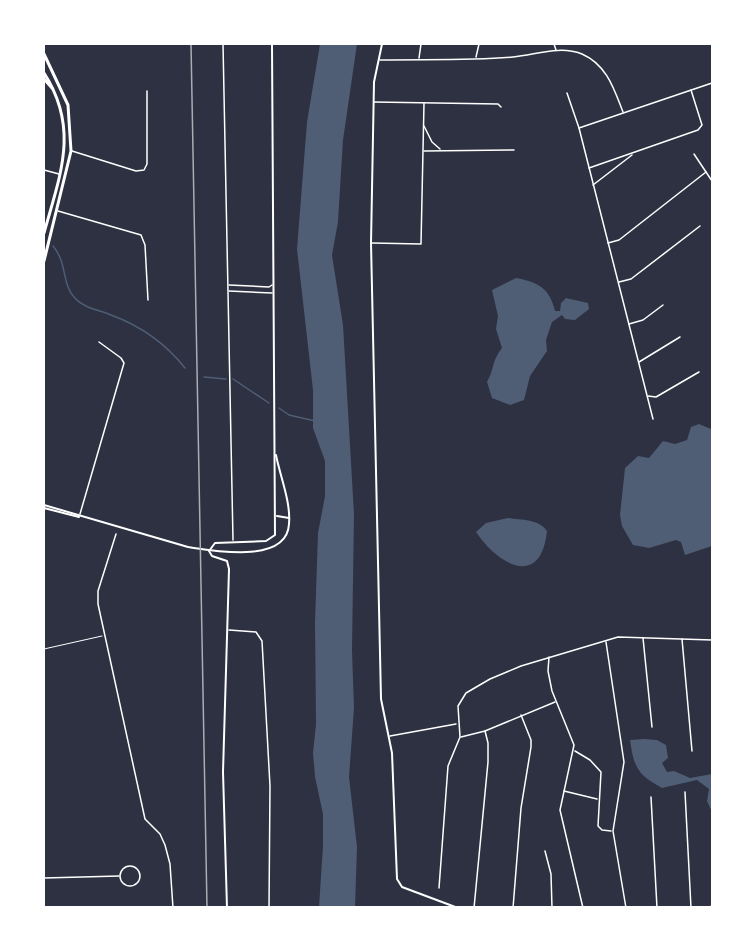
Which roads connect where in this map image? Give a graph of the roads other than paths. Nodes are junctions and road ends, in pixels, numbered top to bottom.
1 (223, 44) edge
2 (272, 44) edge
3 (382, 44) edge
4 (421, 44) edge
5 (479, 44) edge
6 (554, 44) edge
7 (556, 50) junction
8 (44, 54) edge
9 (476, 58) junction
10 (419, 59) junction
11 (379, 60) junction
12 (44, 62) edge
13 (50, 68) junction
14 (44, 73) edge
15 (44, 79) edge
16 (712, 83) edge
17 (53, 89) junction
18 (691, 90) junction
19 (147, 91) dead end
20 (567, 93) dead end
21 (373, 102) junction
22 (423, 103) junction
23 (501, 107) dead end
24 (623, 112) junction
25 (423, 126) junction
26 (579, 128) junction
27 (514, 150) dead end
28 (71, 151) junction
29 (423, 151) junction
30 (442, 151) junction
31 (634, 153) junction
32 (694, 154) dead end
33 (588, 168) junction
34 (44, 170) edge
35 (706, 172) junction
36 (59, 174) junction
37 (712, 181) edge
38 (592, 186) junction
39 (57, 211) junction
40 (700, 226) dead end
41 (44, 233) edge
42 (371, 243) junction
43 (608, 243) junction
44 (44, 261) edge
45 (618, 282) junction
46 (228, 285) junction
47 (272, 285) junction
48 (237, 286) junction
49 (236, 291) junction
50 (229, 292) junction
51 (272, 293) junction
52 (148, 300) dead end
53 (663, 304) dead end
54 (628, 324) junction
55 (680, 337) dead end
56 (99, 342) dead end
57 (638, 362) junction
58 (699, 372) dead end
59 (647, 396) junction
60 (653, 419) dead end
61 (275, 449) junction
62 (44, 507) edge
63 (276, 516) junction
64 (79, 517) junction
65 (289, 518) junction
66 (116, 534) dead end
67 (233, 542) junction
68 (228, 630) junction
69 (104, 635) junction
70 (643, 636) junction
71 (682, 637) junction
72 (606, 640) junction
73 (712, 640) edge
74 (44, 649) edge
75 (549, 657) junction
76 (556, 701) junction
77 (521, 715) junction
78 (457, 724) junction
79 (652, 727) dead end
80 (484, 731) junction
81 (388, 736) junction
82 (460, 737) junction
83 (574, 750) junction
84 (692, 751) dead end
85 (564, 791) junction
86 (685, 792) dead end
87 (651, 797) dead end
88 (598, 799) junction
89 (613, 831) junction
90 (545, 851) dead end
91 (120, 876) junction
92 (44, 878) edge
93 (439, 888) dead end
94 (712, 906) edge
95 (173, 908) edge
96 (227, 908) edge
97 (268, 908) edge
98 (458, 908) edge
99 (474, 908) edge
100 (513, 908) edge
101 (552, 908) edge
102 (583, 908) edge
103 (626, 908) edge
104 (657, 908) edge
105 (691, 908) edge
106 (707, 908) edge

1 - 46 street
2 - 47 street
3 - 11 street
4 - 10 street
5 - 9 street
6 - 7 street
7 - 9 street
7 - 24 street
8 - 13 main road
9 - 10 street
10 - 11 street
11 - 21 street
12 - 13 main road
13 - 28 main road
14 - 17 main road
15 - 17 main road
16 - 18 street
17 - 36 main road
18 - 24 street
18 - 31 street
19 - 28 street
20 - 26 street
21 - 22 street
21 - 42 street
22 - 23 street
22 - 25 street
24 - 26 street
25 - 29 street
25 - 30 street
26 - 33 street
27 - 30 street
28 - 39 main road
29 - 30 street
29 - 42 street
31 - 33 street
31 - 38 street
32 - 35 street
33 - 38 street
34 - 36 street
35 - 37 street
35 - 43 street
36 - 41 main road
38 - 43 street
39 - 44 main road
39 - 52 street
40 - 45 street
42 - 81 street
43 - 45 street
45 - 54 street
46 - 48 street
46 - 50 street
47 - 48 street
47 - 51 street
48 - 49 street
49 - 50 street
49 - 51 street
50 - 67 street
51 - 61 street
53 - 54 street
54 - 57 street
55 - 57 street
56 - 64 street
57 - 59 street
58 - 59 street
59 - 60 street
61 - 63 street
61 - 65 street
62 - 64 street
63 - 65 street
63 - 67 street
64 - 65 street
66 - 69 street
67 - 68 street
68 - 96 street
68 - 97 street
69 - 74 lane
69 - 95 street
70 - 71 street
70 - 72 street
70 - 79 street
71 - 73 street
71 - 84 street
72 - 75 street
72 - 89 street
75 - 76 street
75 - 78 street
76 - 77 street
76 - 83 street
77 - 80 street
77 - 100 street
78 - 81 street
78 - 82 street
80 - 82 street
80 - 99 street
81 - 98 street
82 - 93 street
83 - 85 street
83 - 88 street
85 - 88 street
85 - 102 street
86 - 105 street
87 - 104 street
88 - 89 street
89 - 103 street
90 - 101 street
91 - 91 street
91 - 92 street
94 - 106 street

